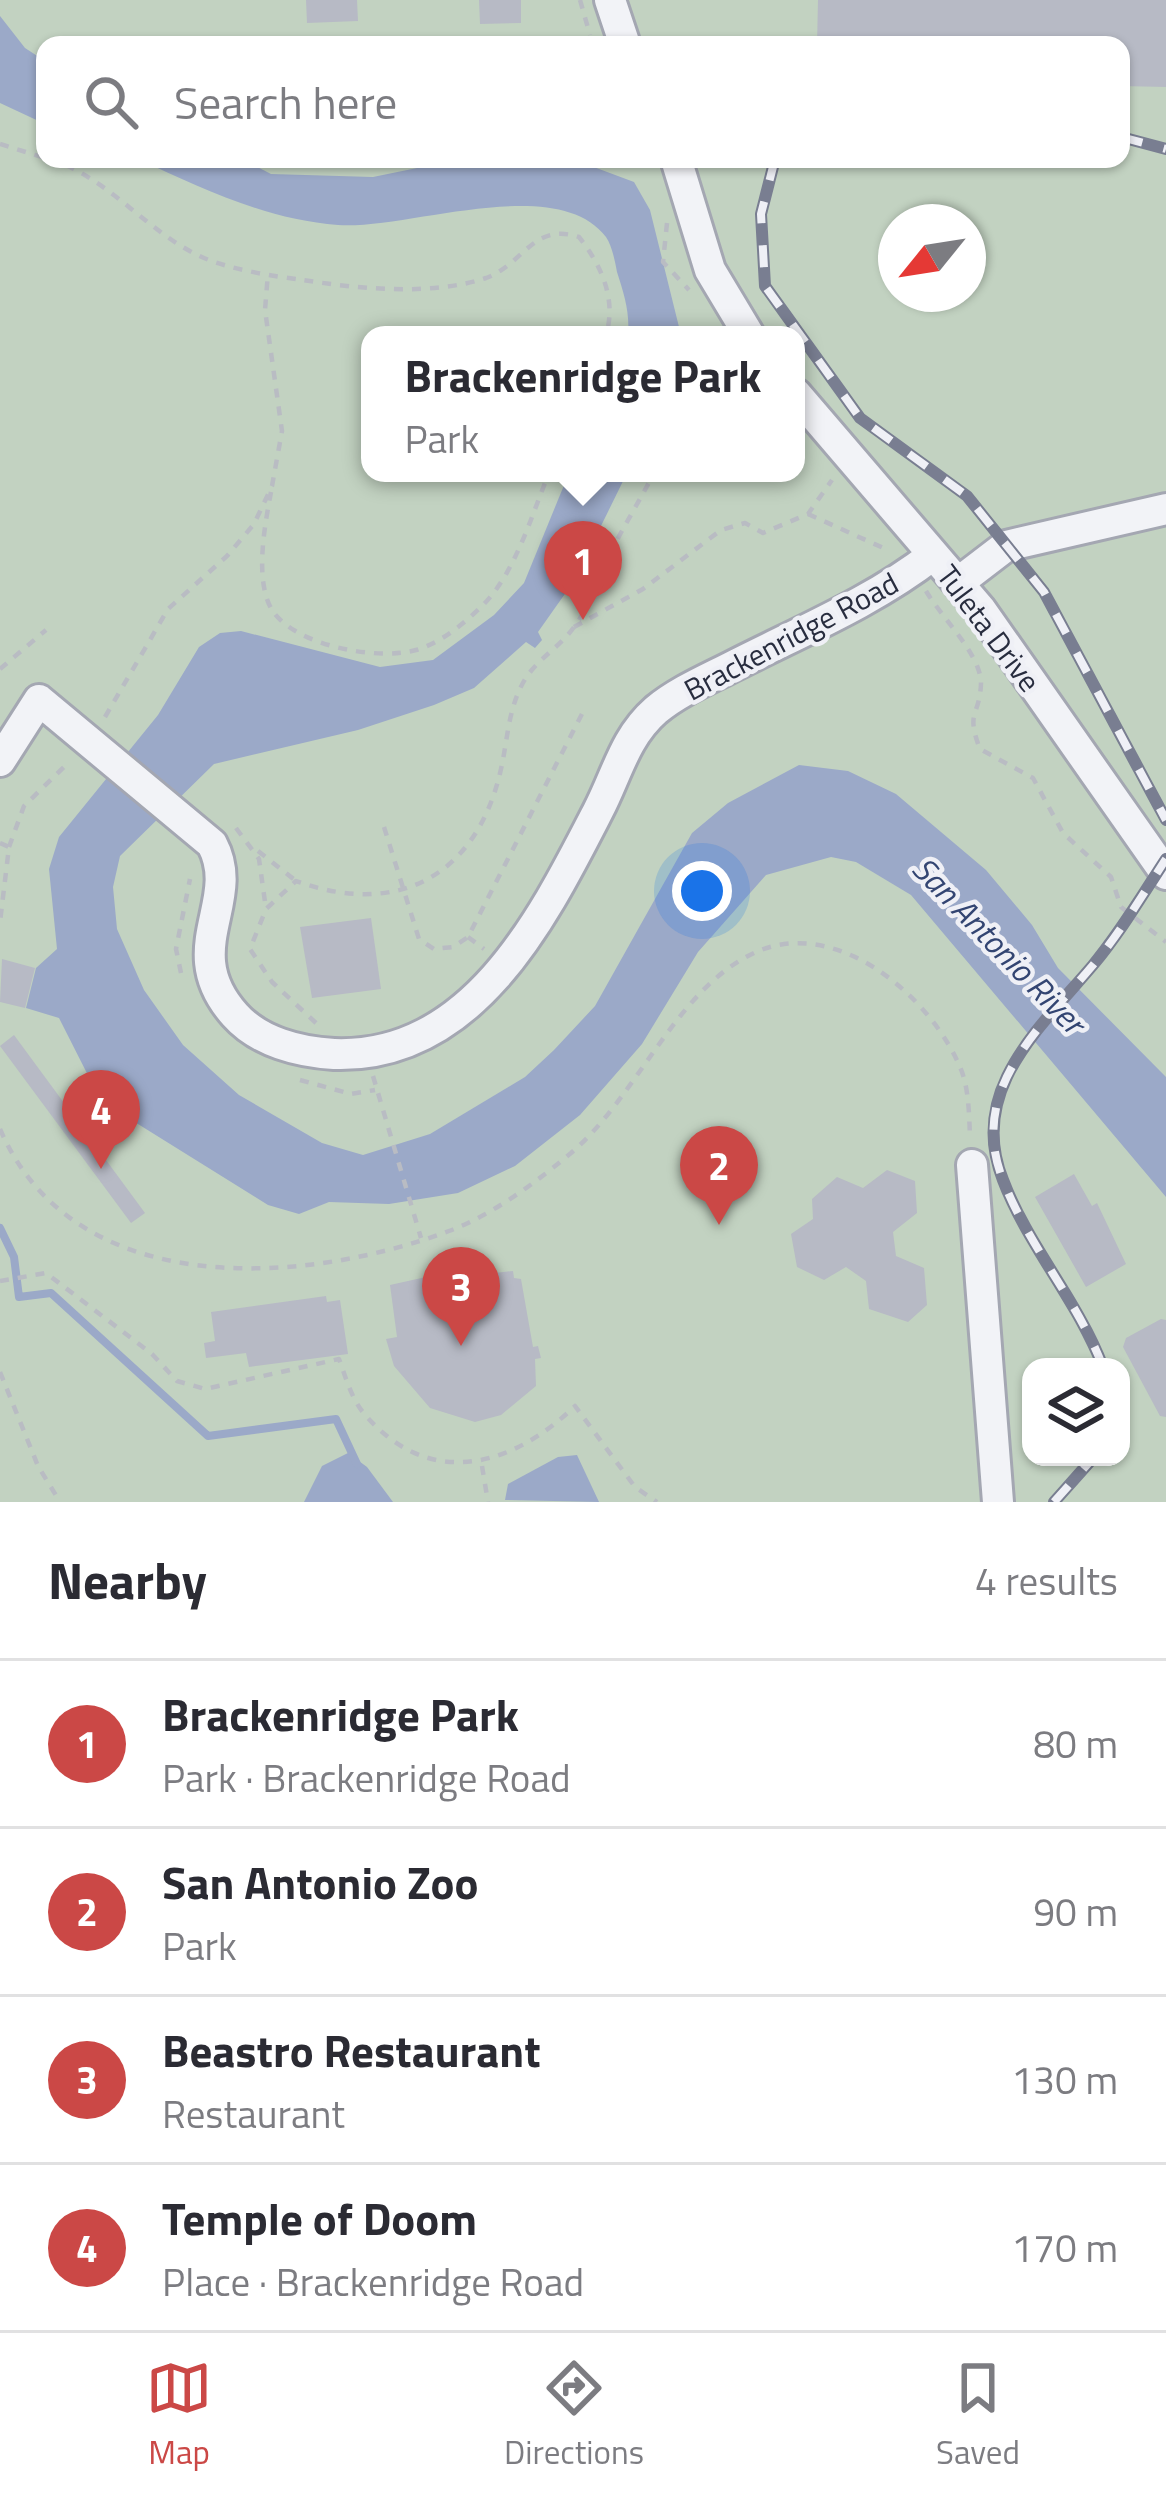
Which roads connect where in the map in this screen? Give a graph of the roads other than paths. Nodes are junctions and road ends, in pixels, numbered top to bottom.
1 (610, 0) edge
2 (623, 36) edge
3 (679, 168) edge
4 (744, 326) edge
5 (805, 404) edge
6 (1166, 508) edge
7 (933, 554) junction
8 (958, 582) junction
9 (0, 761) edge
10 (1166, 874) edge
11 (972, 1165) road end
12 (998, 1502) edge

1 - 2 street
3 - 4 street
5 - 7 street, Tuleta Drive
6 - 8 street
7 - 8 street, Tuleta Drive
7 - 9 street, Brackenridge Road
8 - 10 street, Tuleta Drive
11 - 12 street

